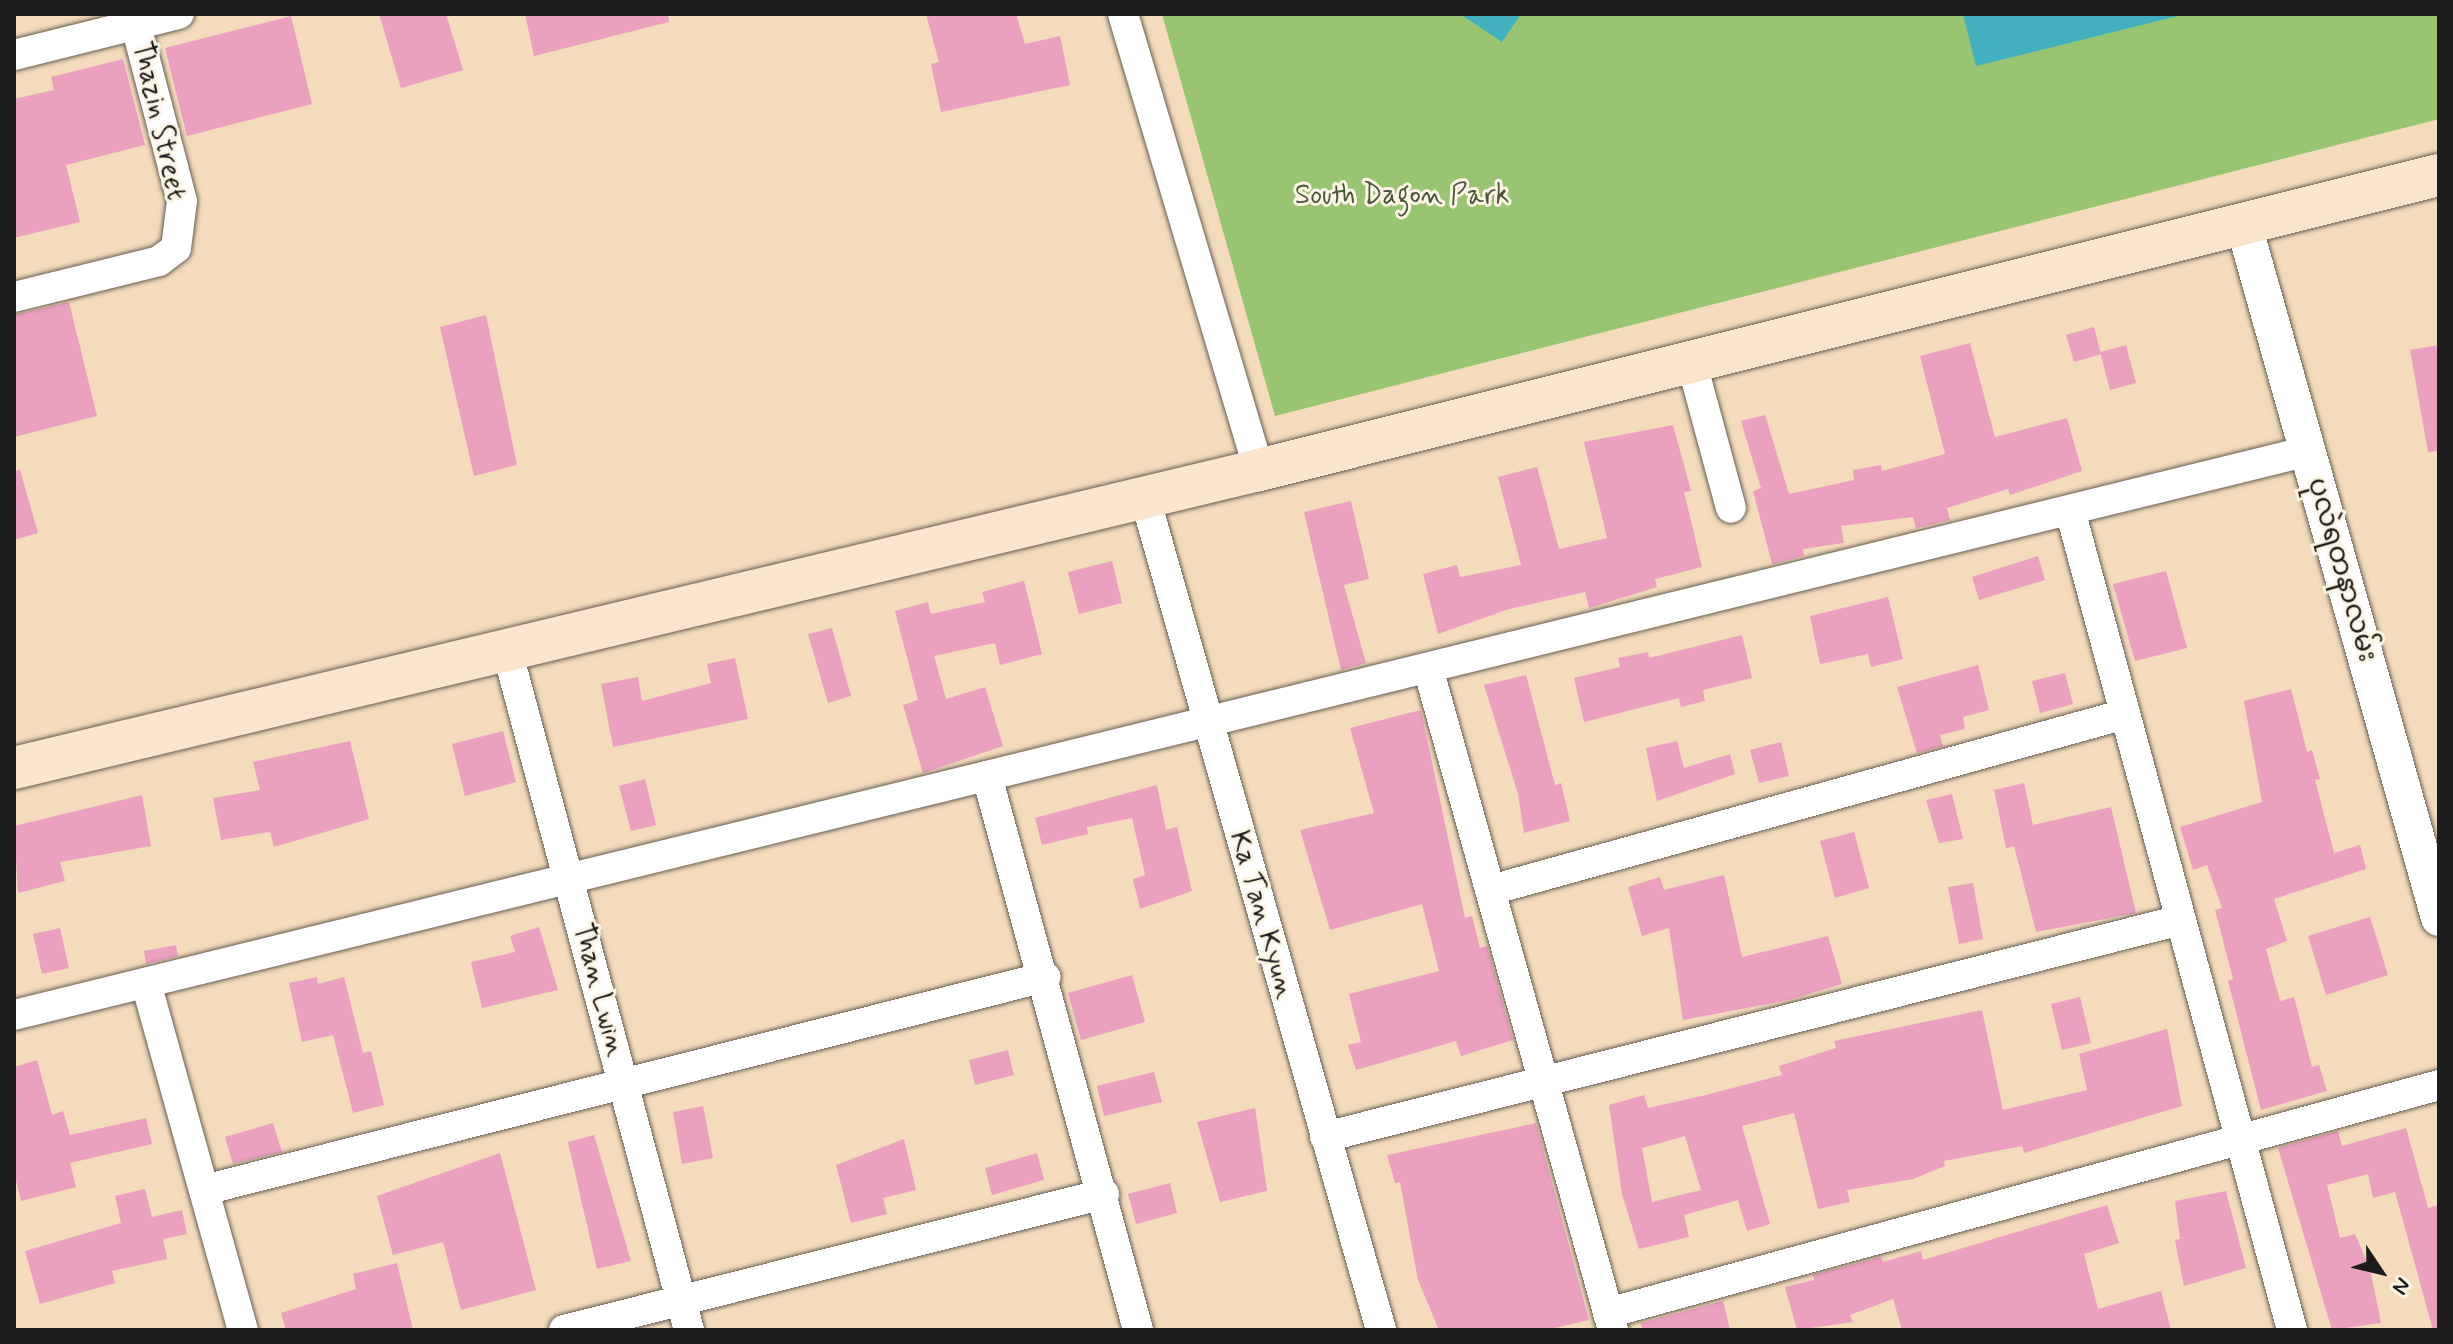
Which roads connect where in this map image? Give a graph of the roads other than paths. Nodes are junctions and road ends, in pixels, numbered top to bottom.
1 (179, 14) edge
2 (1123, 14) edge
3 (134, 19) edge
4 (14, 55) edge
5 (2439, 175) edge
6 (2243, 222) junction
7 (14, 297) edge
8 (1691, 360) junction
9 (2308, 451) junction
10 (1259, 470) junction
11 (1145, 498) junction
12 (1731, 508) dead end
13 (2070, 510) junction
14 (507, 650) junction
15 (1428, 668) junction
16 (2125, 714) junction
17 (1205, 723) junction
18 (14, 768) edge
19 (987, 776) junction
20 (568, 879) junction
21 (1491, 890) junction
22 (2439, 918) edge
23 (2181, 920) junction
24 (1045, 977) junction
25 (146, 983) junction
26 (14, 1015) edge
27 (1544, 1082) junction
28 (623, 1084) junction
29 (2439, 1085) edge
30 (1325, 1137) junction
31 (2240, 1138) junction
32 (204, 1190) junction
33 (1104, 1194) junction
34 (681, 1300) junction
35 (1610, 1322) edge
36 (243, 1330) edge
37 (564, 1330) edge
38 (689, 1330) edge
39 (1138, 1330) edge
40 (1381, 1330) edge
41 (2292, 1330) edge

1 - 3 street
2 - 10 street
3 - 4 street
3 - 7 street, Thazin Street
5 - 6 main road
6 - 8 main road
6 - 9 street, ပုလဲရတနာလမ်း
8 - 10 main road
8 - 12 street
9 - 13 street
9 - 22 street, ပုလဲရတနာလမ်း
10 - 11 main road
11 - 14 main road
11 - 17 street, Ka Tan Kyun
13 - 15 street
13 - 16 street
14 - 18 main road
14 - 20 street, Than Lwin
15 - 17 street
15 - 21 street
16 - 21 street
16 - 23 street
17 - 19 street
17 - 30 street, Ka Tan Kyun
19 - 20 street
19 - 24 street
20 - 25 street
20 - 28 street, Than Lwin
21 - 27 street
23 - 27 street
23 - 31 street
24 - 28 street
24 - 33 street
25 - 26 street
25 - 32 street
27 - 30 street
27 - 35 street
28 - 32 street
28 - 34 street, Than Lwin
29 - 31 street
30 - 40 street, Ka Tan Kyun
31 - 35 street
31 - 41 street
32 - 36 street
33 - 34 street
33 - 39 street
34 - 37 street
34 - 38 street, Than Lwin

